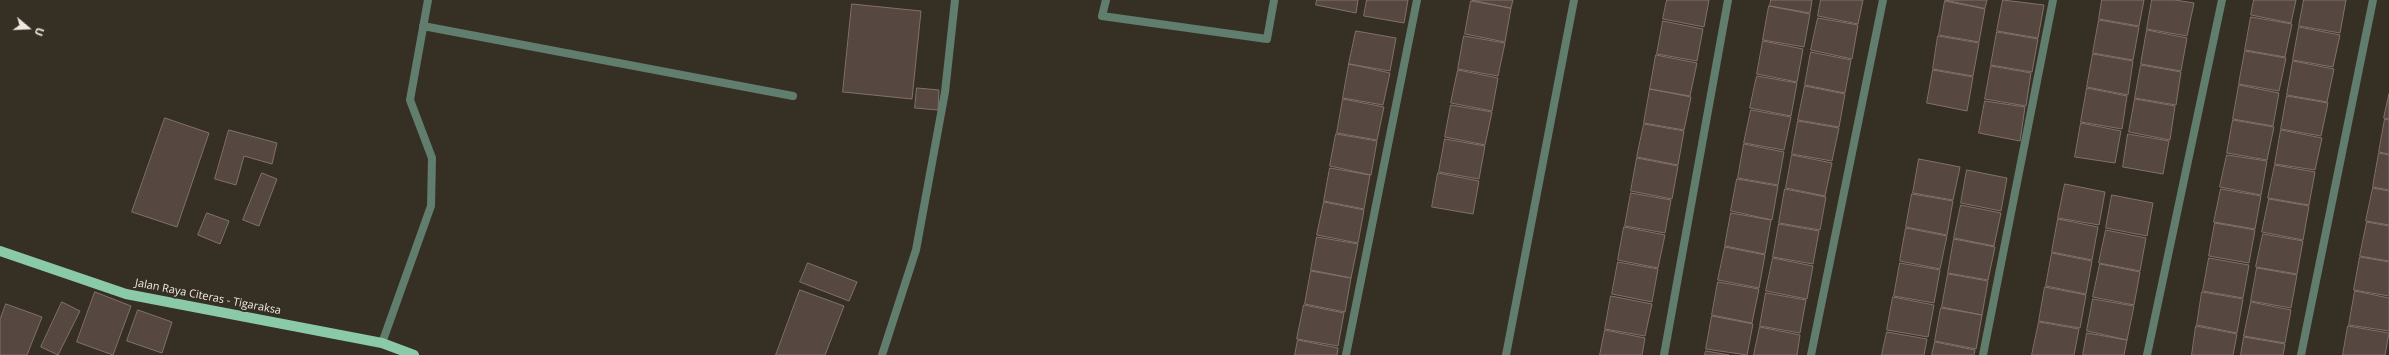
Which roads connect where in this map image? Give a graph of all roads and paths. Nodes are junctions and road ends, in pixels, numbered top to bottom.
1 (428, 0) edge
2 (955, 0) edge
3 (1106, 0) edge
4 (1274, 0) edge
5 (1417, 0) edge
6 (1574, 0) edge
7 (1728, 0) edge
8 (1883, 0) edge
9 (2053, 0) edge
10 (2222, 0) edge
11 (2374, 0) edge
12 (423, 26) junction
13 (792, 96) dead end
14 (0, 251) edge
15 (382, 343) junction
16 (414, 355) edge
17 (882, 355) edge
18 (1346, 355) edge
19 (1506, 355) edge
20 (1664, 355) edge
21 (1812, 355) edge
22 (1983, 355) edge
23 (2147, 355) edge
24 (2301, 355) edge

1 - 12 street
2 - 17 street
3 - 4 street
5 - 18 street
6 - 19 street
7 - 20 street
8 - 21 street
9 - 22 street
10 - 23 street
11 - 24 street
12 - 13 street
12 - 15 street
14 - 15 main road, Jalan Raya Citeras - Tigaraksa
15 - 16 main road, Jalan Raya Citeras - Tigaraksa

